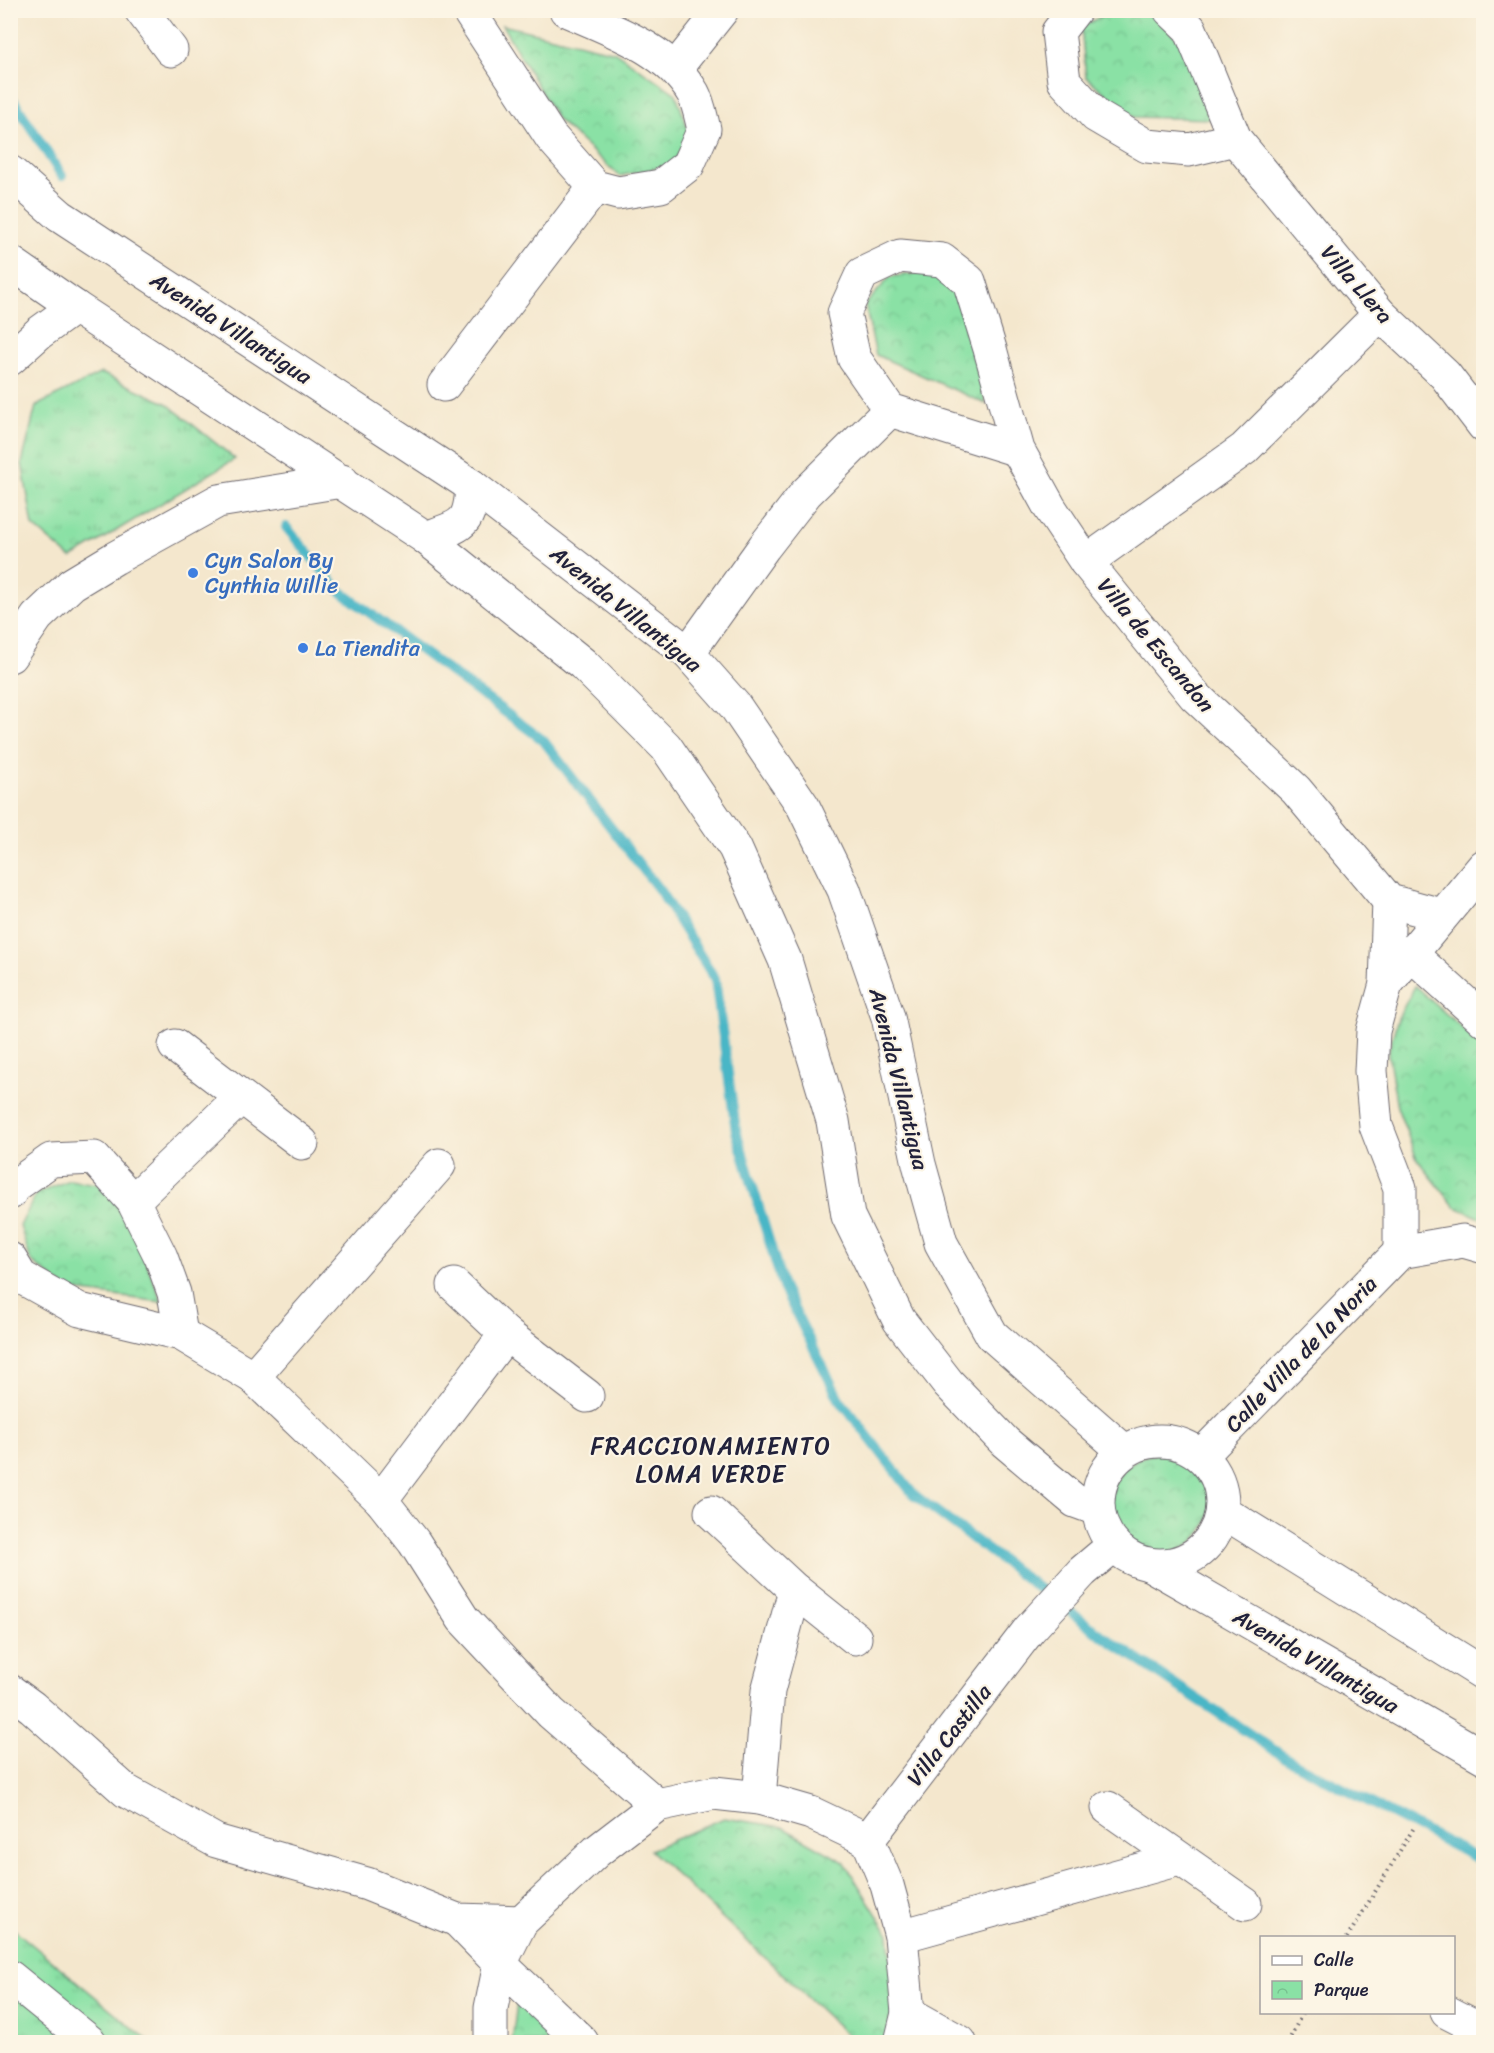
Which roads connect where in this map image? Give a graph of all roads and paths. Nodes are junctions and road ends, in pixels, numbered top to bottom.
1 (141, 10) edge
2 (468, 10) edge
3 (566, 10) edge
4 (722, 10) edge
5 (1075, 10) edge
6 (1170, 10) edge
7 (171, 50) dead end
8 (675, 69) junction
9 (1235, 140) junction
10 (10, 172) edge
11 (595, 187) junction
12 (10, 262) edge
13 (75, 307) junction
14 (1380, 314) junction
15 (10, 359) edge
16 (444, 385) dead end
17 (890, 410) junction
18 (1484, 426) edge
19 (1018, 450) junction
20 (342, 481) junction
21 (471, 486) junction
22 (426, 538) junction
23 (1086, 562) junction
24 (688, 653) junction
25 (10, 656) edge
26 (1484, 866) edge
27 (1389, 901) junction
28 (1441, 915) junction
29 (1411, 954) junction
30 (1386, 984) junction
31 (1484, 1020) edge
32 (175, 1046) dead end
33 (242, 1097) junction
34 (302, 1143) dead end
35 (438, 1166) dead end
36 (10, 1193) edge
37 (133, 1201) junction
38 (1484, 1247) edge
39 (1400, 1252) junction
40 (10, 1258) edge
41 (454, 1285) dead end
42 (181, 1334) junction
43 (506, 1334) junction
44 (253, 1377) junction
45 (587, 1396) dead end
46 (1124, 1451) junction
47 (1201, 1456) junction
48 (381, 1500) junction
49 (1097, 1509) junction
50 (1222, 1510) junction
51 (711, 1512) dead end
52 (1114, 1545) junction
53 (1149, 1564) junction
54 (795, 1590) junction
55 (855, 1638) dead end
56 (1484, 1674) edge
57 (10, 1691) edge
58 (1484, 1757) edge
59 (759, 1798) junction
60 (657, 1805) junction
61 (1108, 1808) dead end
62 (1415, 1826) dead end
63 (868, 1840) junction
64 (1179, 1858) junction
65 (1245, 1904) dead end
66 (457, 1920) junction
67 (521, 1922) junction
68 (901, 1936) junction
69 (1348, 1936) edge
70 (500, 1964) junction
71 (10, 1977) edge
72 (1302, 2014) edge
73 (1449, 2014) edge
74 (905, 2028) edge
75 (1484, 2031) edge
76 (90, 2043) edge
77 (491, 2043) edge
78 (582, 2043) edge
79 (960, 2043) edge
80 (1288, 2043) edge

1 - 7 street
2 - 11 street
3 - 8 street
4 - 8 street
5 - 9 street
6 - 9 street, Villa Llera
8 - 11 street
9 - 14 street, Villa Llera
10 - 21 street, Avenida Villantigua
11 - 16 street
12 - 13 street
13 - 15 street
13 - 20 street
14 - 18 street, Villa Llera
14 - 23 street
17 - 19 street
17 - 19 street, Villa de Escandon
17 - 24 street
19 - 23 street, Villa de Escandon
20 - 22 street
20 - 25 street
21 - 22 street
21 - 24 street, Avenida Villantigua
22 - 49 street
23 - 27 street, Villa de Escandon
24 - 46 street, Avenida Villantigua
26 - 28 street
27 - 28 street
27 - 30 street
28 - 29 street
29 - 30 street
29 - 31 street
30 - 39 street
32 - 33 street
33 - 34 street
33 - 37 street
35 - 44 street
36 - 37 street
37 - 42 street
38 - 39 street
39 - 47 street, Calle Villa de la Noria
40 - 42 street
41 - 43 street
42 - 44 street
43 - 45 street
43 - 48 street
44 - 48 street
46 - 47 street
46 - 49 street
47 - 50 street
48 - 60 street
49 - 52 street
50 - 53 street
50 - 56 street
51 - 54 street
52 - 53 street
52 - 63 street, Villa Castilla
53 - 58 street, Avenida Villantigua
54 - 55 street
54 - 59 street
57 - 66 street
59 - 60 street
59 - 63 street
60 - 67 street
61 - 64 street
62 - 69 path
63 - 68 street
64 - 65 street
64 - 68 street
66 - 67 street
66 - 70 street
67 - 70 street
68 - 74 street
70 - 77 street
70 - 78 street
71 - 76 street
72 - 80 path
73 - 75 street
74 - 79 street

